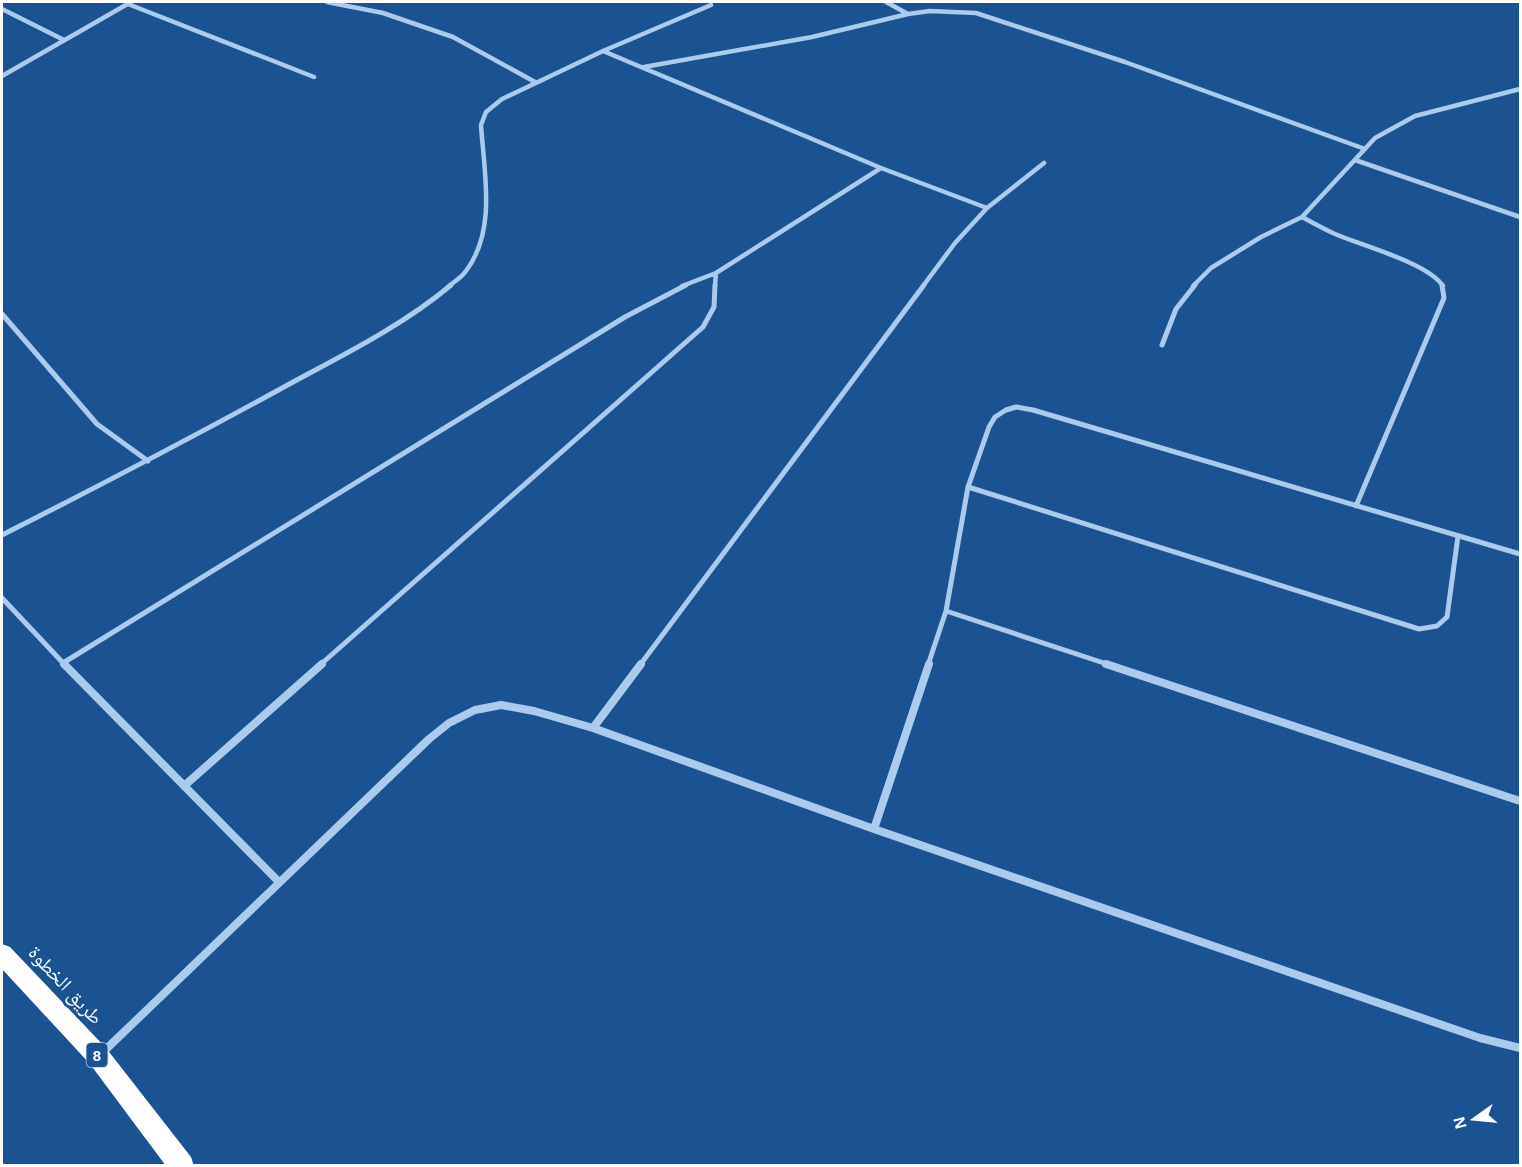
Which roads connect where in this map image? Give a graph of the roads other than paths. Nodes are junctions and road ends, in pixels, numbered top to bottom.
1 (327, 2) edge
2 (352, 2) edge
3 (886, 2) edge
4 (130, 3) edge
5 (342, 4) junction
6 (711, 5) dead end
7 (2, 9) edge
8 (908, 14) junction
9 (64, 40) junction
10 (603, 51) junction
11 (644, 67) junction
12 (2, 76) edge
13 (314, 77) dead end
14 (535, 82) junction
15 (1521, 89) edge
16 (1365, 149) junction
17 (1355, 160) junction
18 (1044, 163) dead end
19 (881, 168) junction
20 (987, 208) junction
21 (1521, 217) edge
22 (1302, 218) junction
23 (716, 273) junction
24 (2, 314) edge
25 (1162, 345) dead end
26 (148, 461) junction
27 (968, 487) junction
28 (1356, 506) junction
29 (2, 535) edge
30 (1458, 536) junction
31 (1521, 554) edge
32 (2, 598) edge
33 (946, 611) junction
34 (63, 663) junction
35 (592, 728) junction
36 (184, 786) junction
37 (1521, 801) edge
38 (874, 829) junction
39 (278, 881) junction
40 (2, 954) edge
41 (1521, 1048) edge
42 (98, 1056) junction
43 (182, 1166) edge

1 - 5 street
2 - 5 street
3 - 8 street
4 - 9 street
4 - 13 street
5 - 14 street
6 - 10 street
7 - 9 street
8 - 11 street
8 - 16 street
9 - 12 street
10 - 11 street
10 - 14 street
11 - 19 street
14 - 26 street
15 - 16 street
16 - 17 street
17 - 21 street
17 - 22 street
18 - 20 street
19 - 20 street
19 - 23 street
20 - 35 street
22 - 25 street
22 - 28 street
23 - 34 street
23 - 36 street
24 - 26 street
26 - 29 street
27 - 28 street
27 - 30 street
27 - 33 street
28 - 30 street
30 - 31 street
32 - 34 street
33 - 37 street
33 - 38 street
34 - 36 street
35 - 38 street
35 - 39 street
36 - 39 street
38 - 41 street
39 - 42 street
40 - 42 highway, طريق الخطوة / 8
42 - 43 highway, طريق الخطوة / 8

